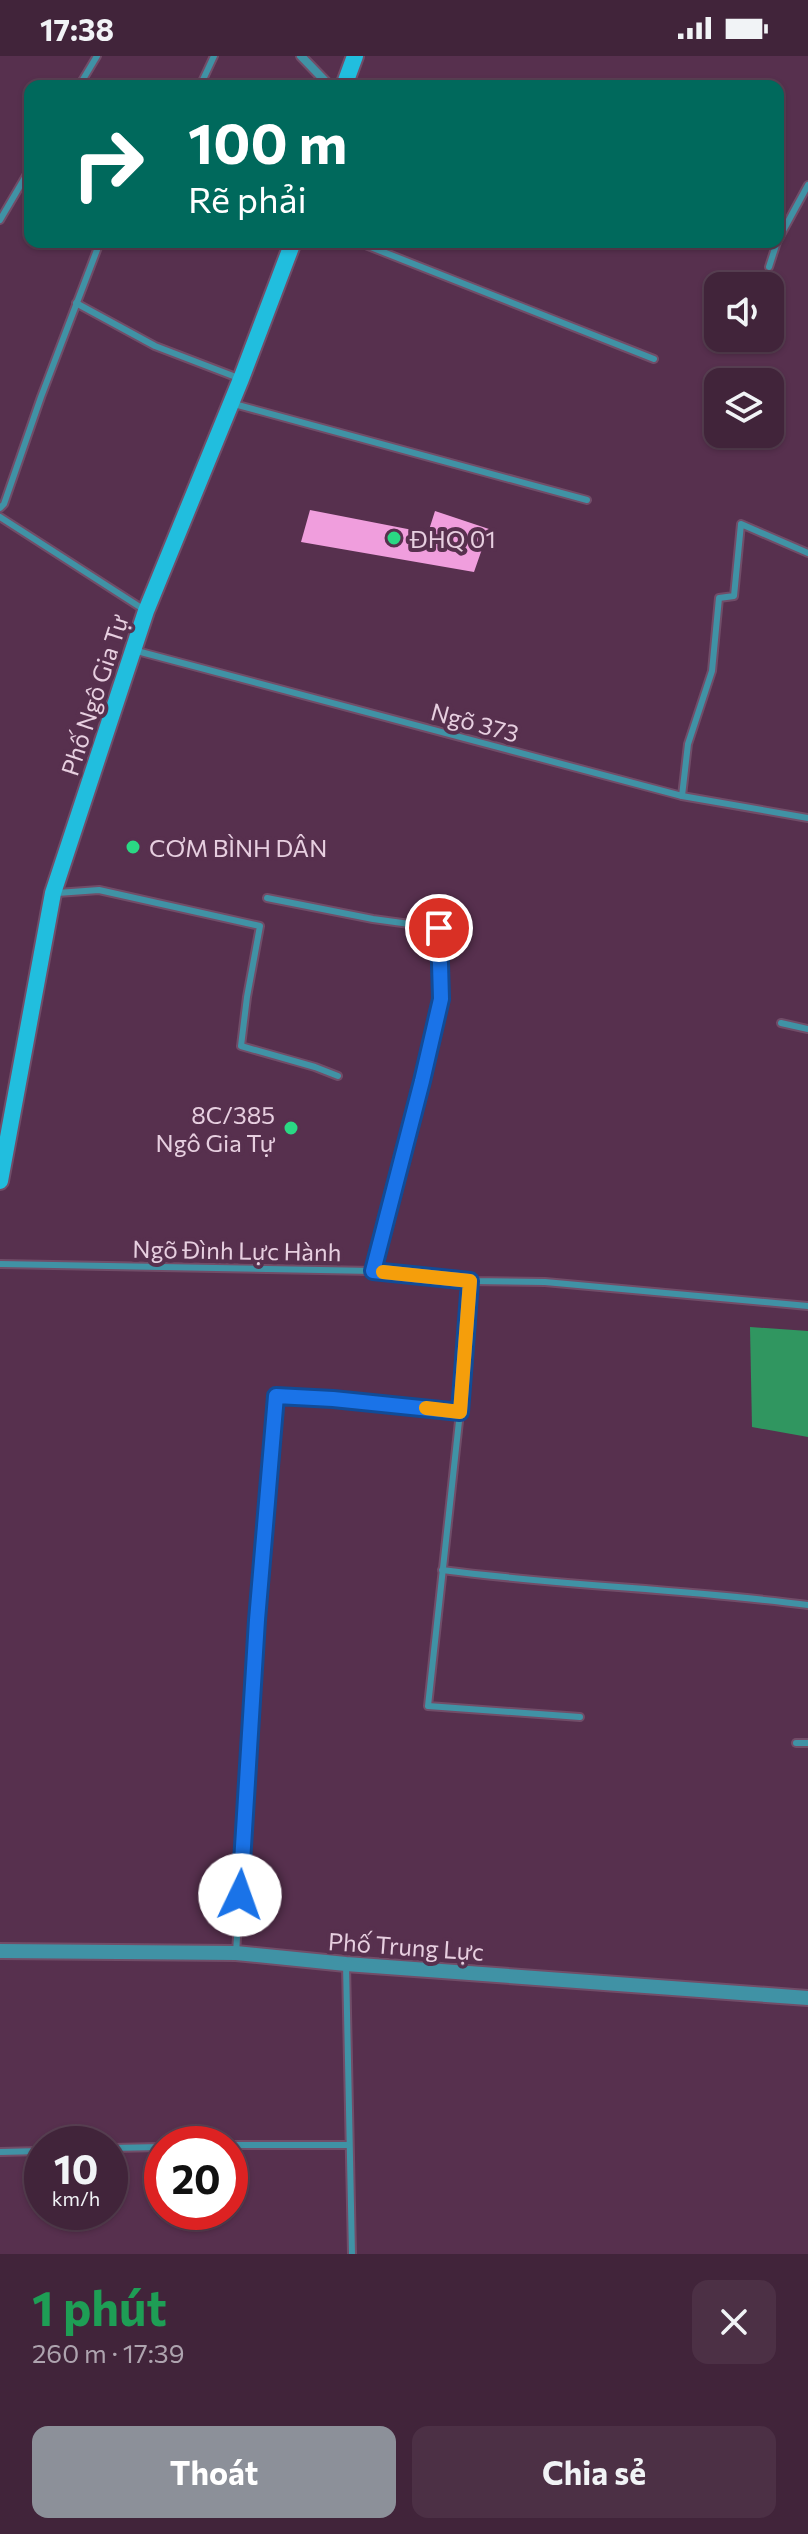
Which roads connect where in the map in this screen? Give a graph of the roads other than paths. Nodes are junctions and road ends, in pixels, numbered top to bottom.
1 (97, 56) edge
2 (214, 56) edge
3 (301, 56) edge
4 (355, 56) edge
5 (83, 80) edge
6 (203, 80) edge
7 (324, 80) edge
8 (346, 80) edge
9 (24, 179) edge
10 (808, 185) edge
11 (0, 220) edge
12 (784, 230) edge
13 (98, 248) edge
14 (291, 248) edge
15 (373, 248) edge
16 (776, 248) edge
17 (769, 267) dead end
18 (76, 303) junction
19 (654, 359) dead end
20 (241, 379) junction
21 (231, 403) junction
22 (587, 500) dead end
23 (0, 508) edge
24 (0, 517) edge
25 (808, 553) edge
26 (146, 611) junction
27 (135, 650) junction
28 (682, 796) junction
29 (808, 818) edge
30 (53, 893) junction
31 (267, 898) dead end
32 (781, 1023) dead end
33 (808, 1029) edge
34 (338, 1076) dead end
35 (0, 1181) edge
36 (0, 1264) edge
37 (373, 1271) junction
38 (470, 1281) junction
39 (808, 1306) edge
40 (460, 1412) junction
41 (442, 1570) junction
42 (808, 1605) edge
43 (580, 1717) dead end
44 (796, 1743) dead end
45 (808, 1743) edge
46 (0, 1951) edge
47 (236, 1953) junction
48 (346, 1964) junction
49 (808, 1998) edge
50 (248, 2145) edge
51 (348, 2145) junction
52 (24, 2151) edge
53 (0, 2152) edge
54 (352, 2254) edge

1 - 5 lane
2 - 6 lane
3 - 7 street
4 - 8 main road
9 - 11 lane
10 - 12 lane
13 - 18 lane
14 - 20 main road, Phố Ngô Gia Tự
15 - 19 lane
16 - 17 lane
18 - 20 lane
18 - 23 lane
20 - 21 main road, Phố Ngô Gia Tự
21 - 22 lane
21 - 26 main road, Phố Ngô Gia Tự
24 - 26 lane
25 - 28 lane
26 - 27 main road, Phố Ngô Gia Tự
27 - 28 lane, Ngõ 373
27 - 30 main road, Phố Ngô Gia Tự
28 - 29 lane, Ngõ 373
30 - 34 lane
30 - 35 main road, Phố Ngô Gia Tự
31 - 37 lane
32 - 33 lane
36 - 37 lane, Ngõ Đình Lực Hành
37 - 38 lane, Ngõ Đình Lực Hành
38 - 39 lane, Ngõ Đình Lực Hành
38 - 40 lane
40 - 41 lane
40 - 47 lane
41 - 42 lane
41 - 43 lane
44 - 45 lane
46 - 47 street, Phố Trung Lực
47 - 48 street, Phố Trung Lực
48 - 49 street, Phố Trung Lực
48 - 51 lane
50 - 51 lane
51 - 54 lane
52 - 53 lane

